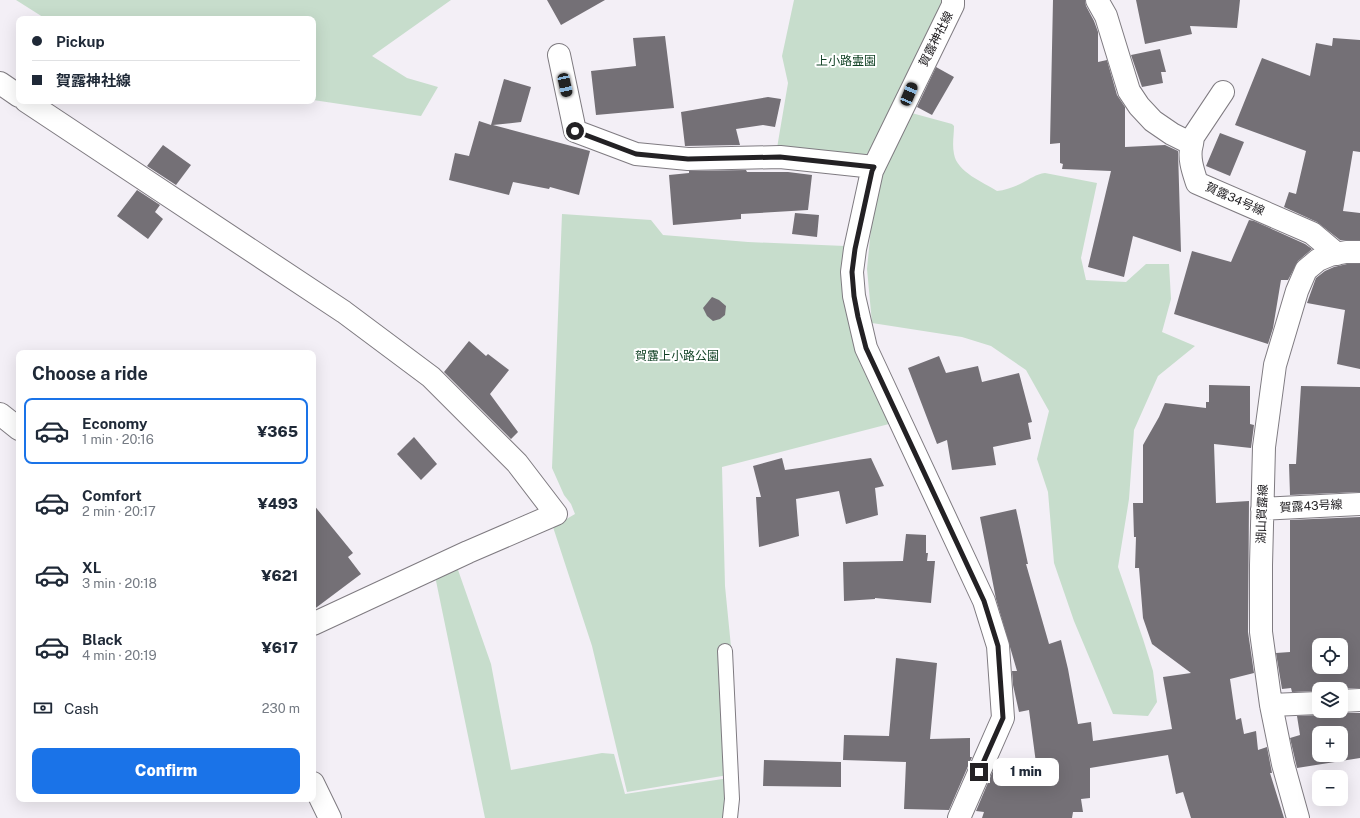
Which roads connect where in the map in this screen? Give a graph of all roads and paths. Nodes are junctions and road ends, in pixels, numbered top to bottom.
1 (953, 0) edge
2 (1097, 0) edge
3 (559, 55) dead end
4 (0, 83) edge
5 (1223, 92) dead end
6 (16, 94) edge
7 (31, 104) edge
8 (1192, 144) junction
9 (874, 167) junction
10 (1360, 252) edge
11 (1337, 254) junction
12 (0, 414) edge
13 (16, 427) edge
14 (1360, 504) edge
15 (1262, 509) junction
16 (316, 623) edge
17 (725, 651) dead end
18 (1360, 700) edge
19 (1348, 701) edge
20 (1312, 703) edge
21 (1271, 705) junction
22 (316, 789) edge
23 (330, 818) edge
24 (730, 818) edge
25 (959, 818) edge
26 (1298, 818) edge

1 - 9 street, 賀露神社線
2 - 8 street
3 - 9 street
4 - 6 street
5 - 8 street
7 - 16 street
8 - 11 street, 賀露34号線
9 - 25 street, 賀露神社線
10 - 11 street, 湖山賀露線
11 - 15 street, 湖山賀露線
12 - 13 street
14 - 15 street, 賀露43号線
15 - 21 street, 湖山賀露線
17 - 24 lane
18 - 19 street
20 - 21 street
21 - 26 street, 湖山賀露線
22 - 23 street

